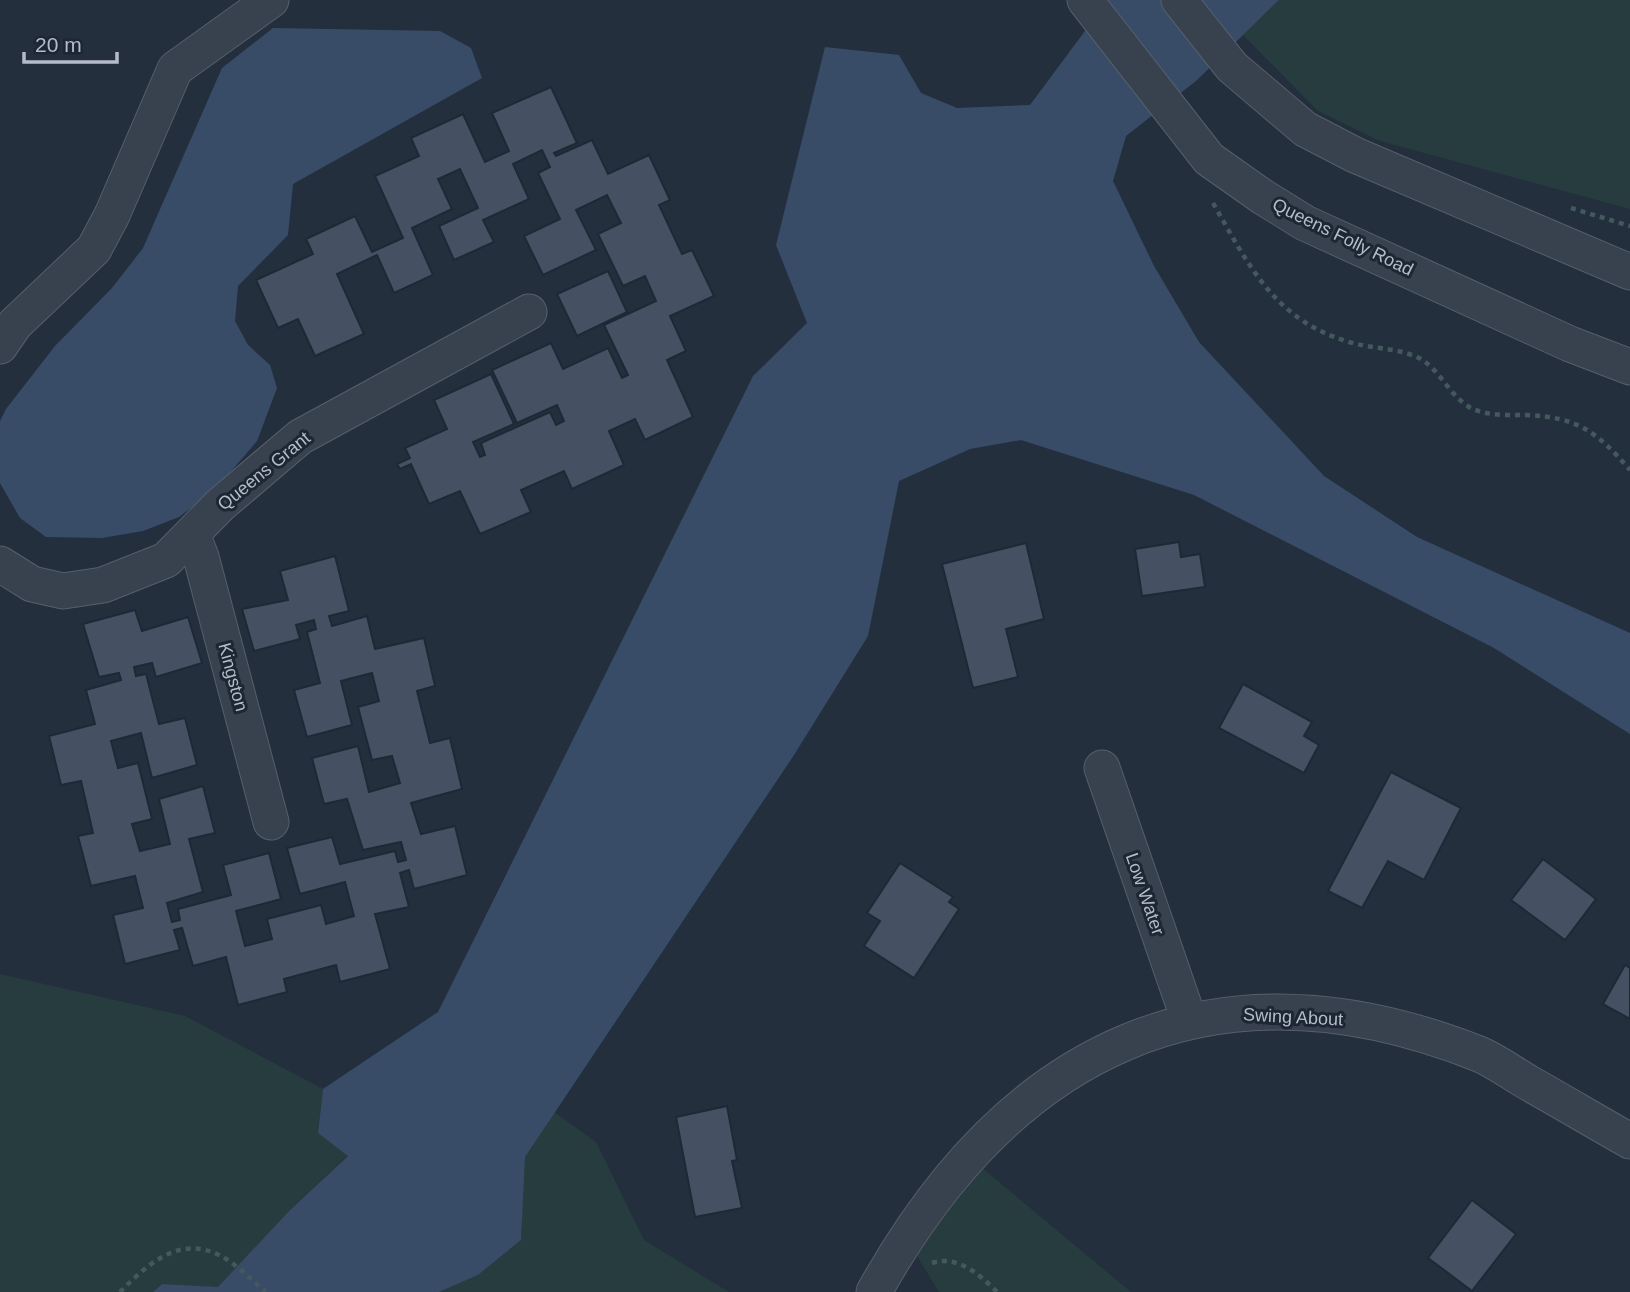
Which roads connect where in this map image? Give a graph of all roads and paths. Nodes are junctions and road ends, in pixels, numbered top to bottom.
1 (271, 0) edge
2 (1179, 0) edge
3 (1086, 1) edge
4 (1210, 198) dead end
5 (1630, 272) edge
6 (529, 312) dead end
7 (5, 327) edge
8 (1630, 366) edge
9 (1630, 470) edge
10 (192, 534) junction
11 (0, 564) edge
12 (1102, 768) dead end
13 (271, 822) dead end
14 (1189, 1020) junction
15 (1630, 1141) edge
16 (929, 1265) dead end
17 (120, 1292) edge
18 (266, 1292) edge
19 (874, 1292) edge
20 (997, 1292) edge

1 - 7 street
2 - 5 street
3 - 8 street, Queens Folly Road
4 - 9 path
6 - 10 street, Queens Grant
10 - 11 street, Queens Grant
10 - 13 street, Kingston
12 - 14 street, Low Water
14 - 15 street, Swing About
14 - 19 street, Swing About
16 - 20 path
17 - 18 path

